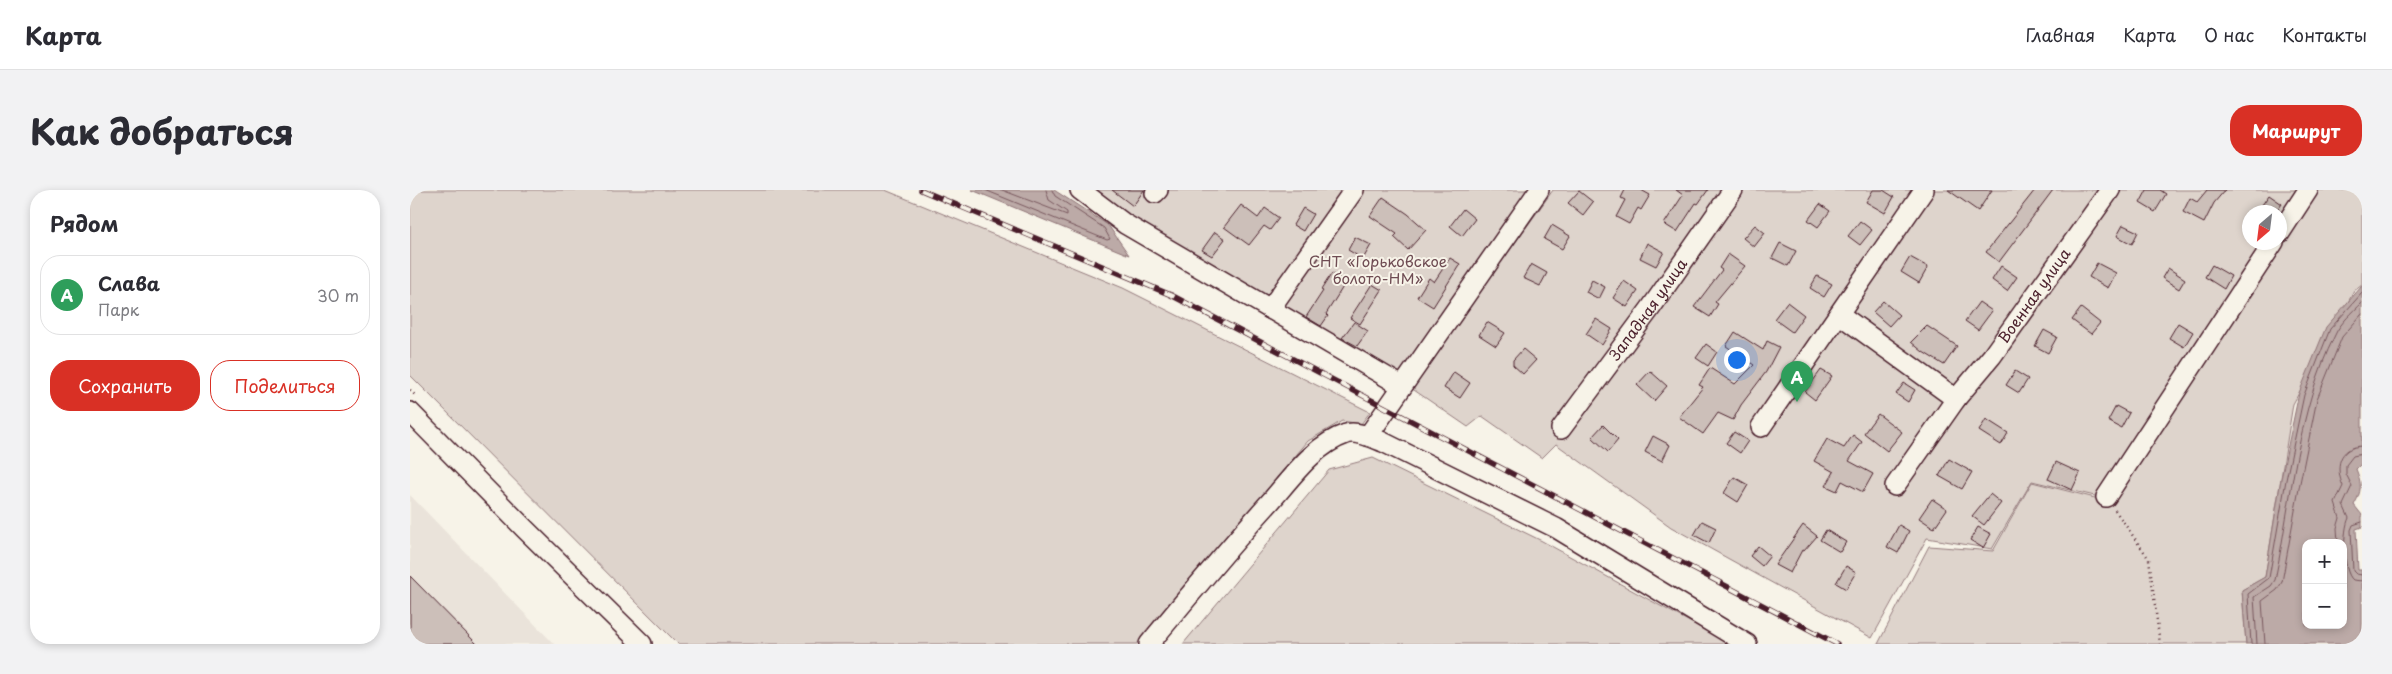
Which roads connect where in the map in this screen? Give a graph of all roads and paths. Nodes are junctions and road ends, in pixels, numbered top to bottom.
1 (1080, 190) edge
2 (1354, 190) edge
3 (1539, 190) edge
4 (1733, 190) edge
5 (1924, 190) edge
6 (2110, 190) edge
7 (2308, 190) edge
8 (2287, 223) edge
9 (2269, 250) edge
10 (1270, 309) junction
11 (1839, 314) junction
12 (1402, 386) junction
13 (1956, 399) junction
14 (410, 412) edge
15 (1761, 427) dead end
16 (1561, 429) dead end
17 (1368, 436) junction
18 (1895, 486) dead end
19 (2106, 497) joint
20 (642, 644) edge
21 (1149, 644) edge
22 (1747, 644) edge
23 (2160, 644) edge

1 - 10 street
2 - 10 street
3 - 12 street
4 - 16 street, Западная улица
5 - 11 street
6 - 13 street, Военная улица
7 - 8 street
9 - 19 street
10 - 12 street
11 - 13 street
11 - 15 street
12 - 17 street
13 - 18 street, Военная улица
14 - 20 street
17 - 21 street
17 - 22 street
19 - 23 path

